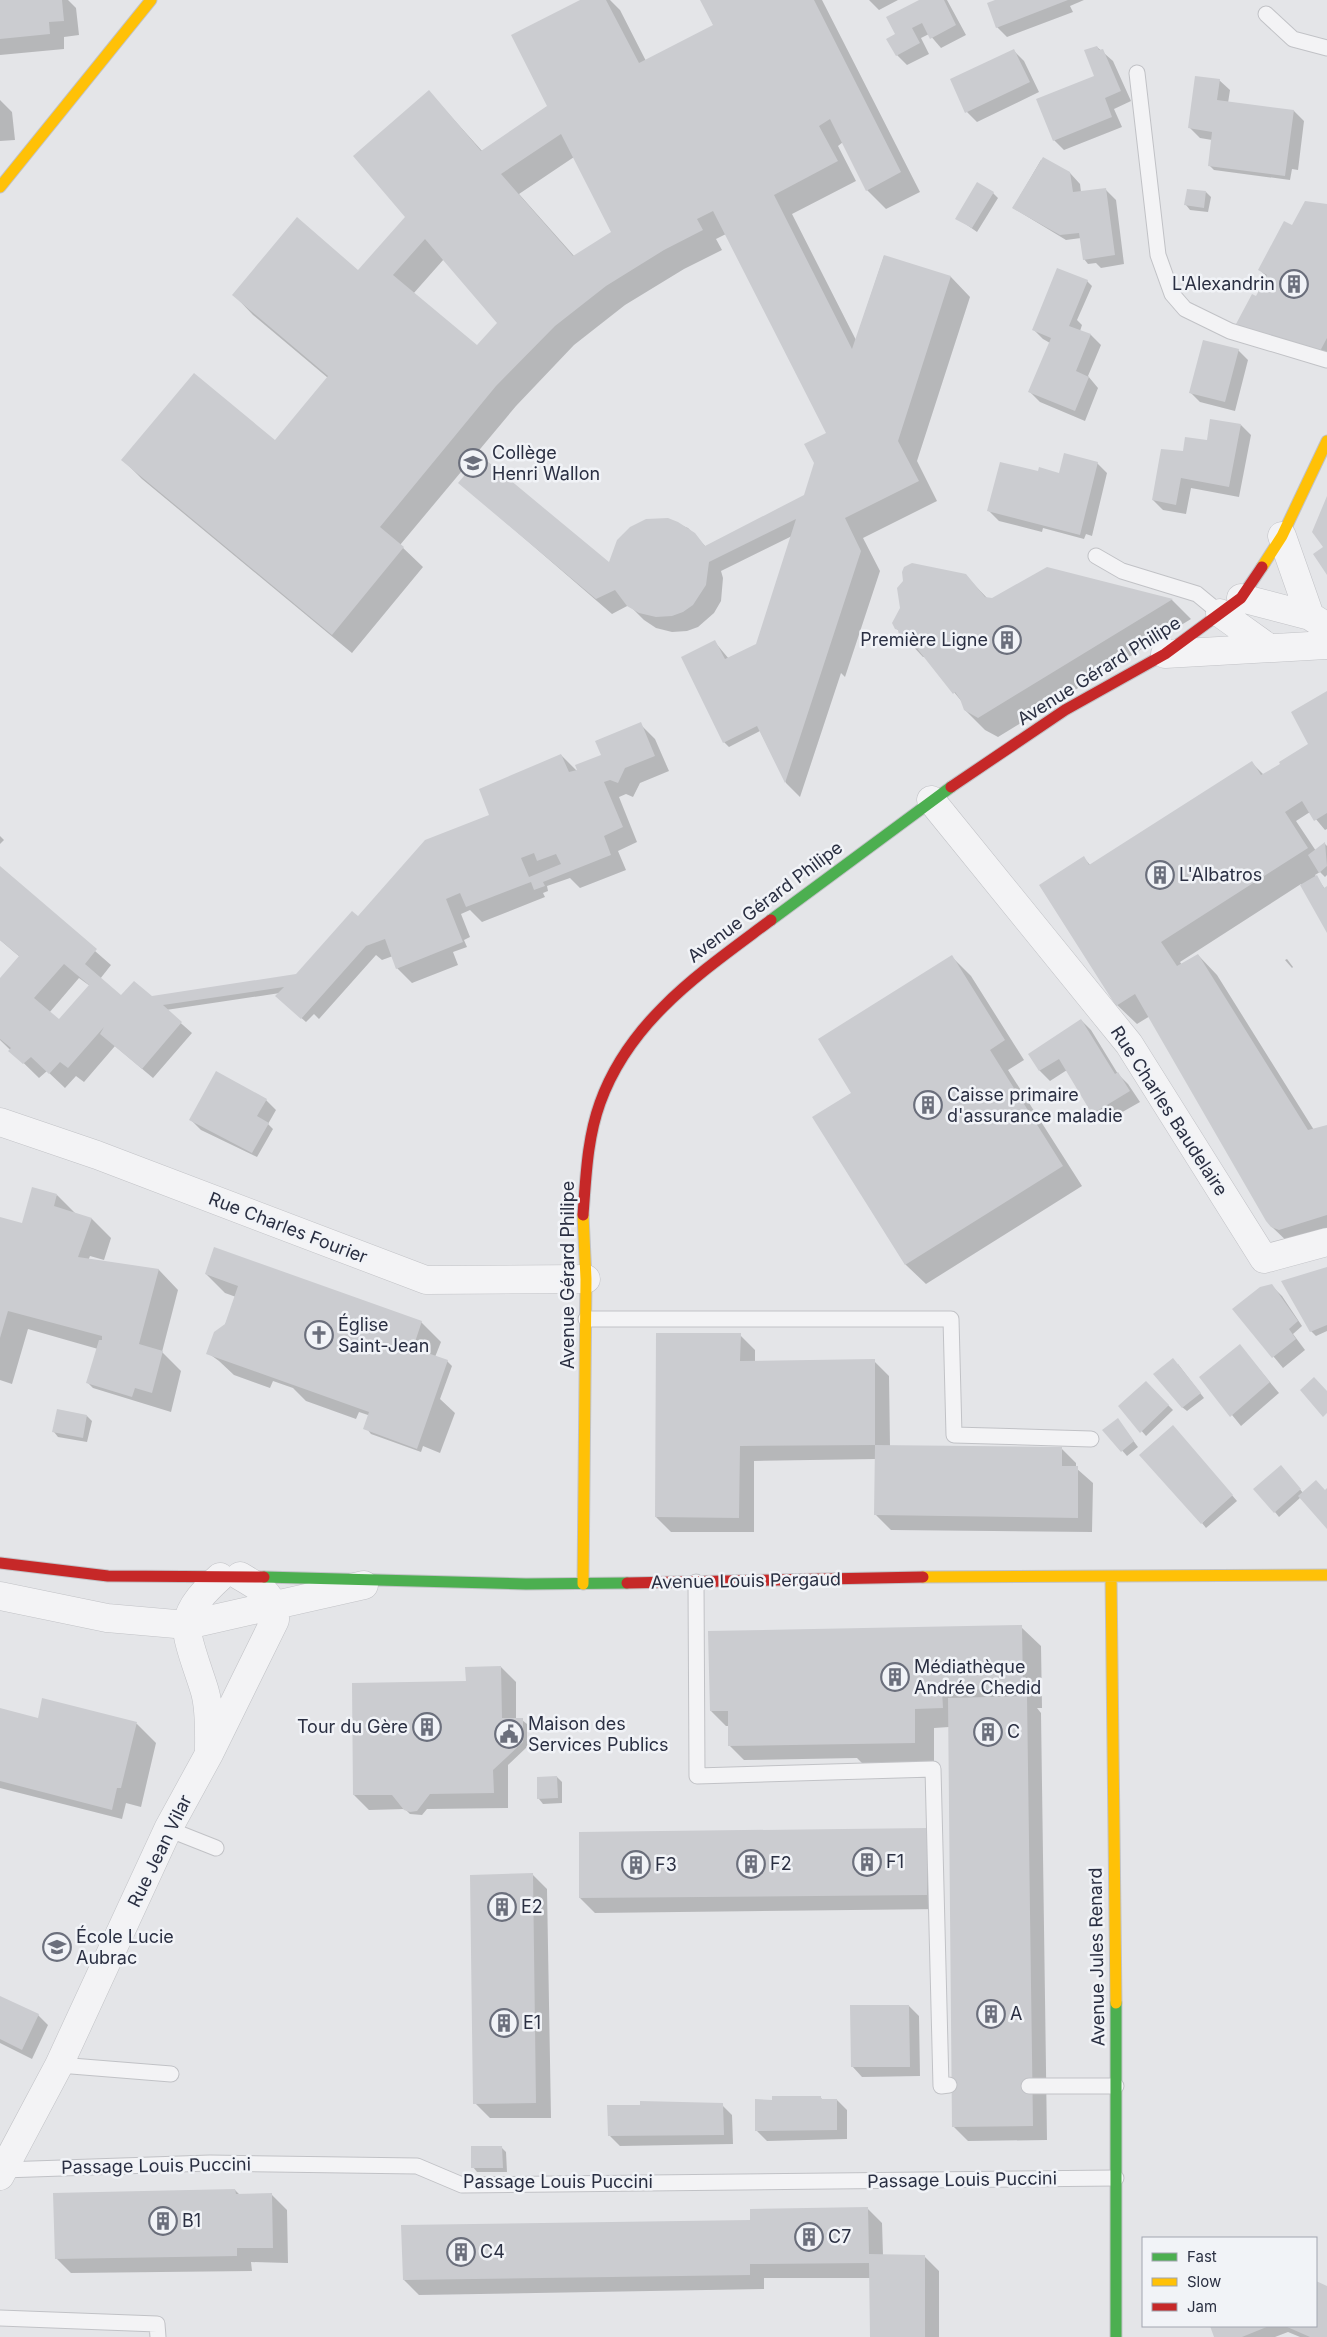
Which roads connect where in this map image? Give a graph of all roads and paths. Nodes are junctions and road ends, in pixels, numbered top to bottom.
1 (149, 1) edge
2 (1266, 14) dead end
3 (1327, 48) edge
4 (1137, 73) dead end
5 (1, 187) edge
6 (1327, 360) edge
7 (1327, 441) edge
8 (1282, 536) junction
9 (1096, 556) dead end
10 (1230, 605) junction
11 (1319, 622) edge
12 (1327, 645) edge
13 (1268, 648) junction
14 (1165, 654) junction
15 (931, 800) junction
16 (0, 1122) edge
17 (1327, 1242) edge
18 (586, 1279) junction
19 (586, 1319) junction
20 (1091, 1439) dead end
21 (0, 1562) edge
22 (1327, 1575) edge
23 (230, 1577) junction
24 (1111, 1577) junction
25 (381, 1581) junction
26 (696, 1582) junction
27 (583, 1584) junction
28 (0, 1596) edge
29 (276, 1606) junction
30 (186, 1625) junction
31 (209, 1754) junction
32 (168, 1829) junction
33 (216, 1848) dead end
34 (59, 2066) junction
35 (171, 2074) dead end
36 (949, 2086) dead end
37 (1029, 2086) dead end
38 (1116, 2086) junction
39 (1, 2173) edge
40 (1116, 2178) junction
41 (0, 2318) edge
42 (158, 2337) edge
43 (1116, 2337) edge

1 - 5 street
2 - 3 lane
4 - 6 lane
7 - 8 street, Avenue Gérard Philipe
8 - 10 street, Avenue Gérard Philipe
8 - 11 street
9 - 10 lane
10 - 11 street
10 - 13 street
10 - 14 street, Avenue Gérard Philipe
12 - 13 street
13 - 14 street
14 - 15 street, Avenue Gérard Philipe
15 - 17 street, Rue Charles Baudelaire
15 - 18 street, Avenue Gérard Philipe
16 - 18 street, Rue Charles Fourier
18 - 19 street, Avenue Gérard Philipe
19 - 20 lane
19 - 27 street, Avenue Gérard Philipe
21 - 23 street, Avenue Louis Pergaud
22 - 24 street, Avenue Louis Pergaud
23 - 25 street, Avenue Louis Pergaud
23 - 29 street
23 - 30 street
24 - 26 street, Avenue Louis Pergaud
24 - 38 street, Avenue Jules Renard
25 - 27 street, Avenue Louis Pergaud
25 - 29 street, Avenue Louis Pergaud
26 - 27 street, Avenue Louis Pergaud
26 - 36 lane
28 - 30 street, Avenue Louis Pergaud
29 - 30 street, Avenue Louis Pergaud
29 - 31 street, Rue Jean Vilar
30 - 31 street
31 - 32 street, Rue Jean Vilar
32 - 33 lane
32 - 34 street, Rue Jean Vilar
34 - 35 lane
34 - 39 street, Rue Jean Vilar
37 - 38 lane
38 - 40 street, Avenue Jules Renard
39 - 40 lane, Passage Louis Puccini
40 - 43 street, Avenue Jules Renard
41 - 42 lane

